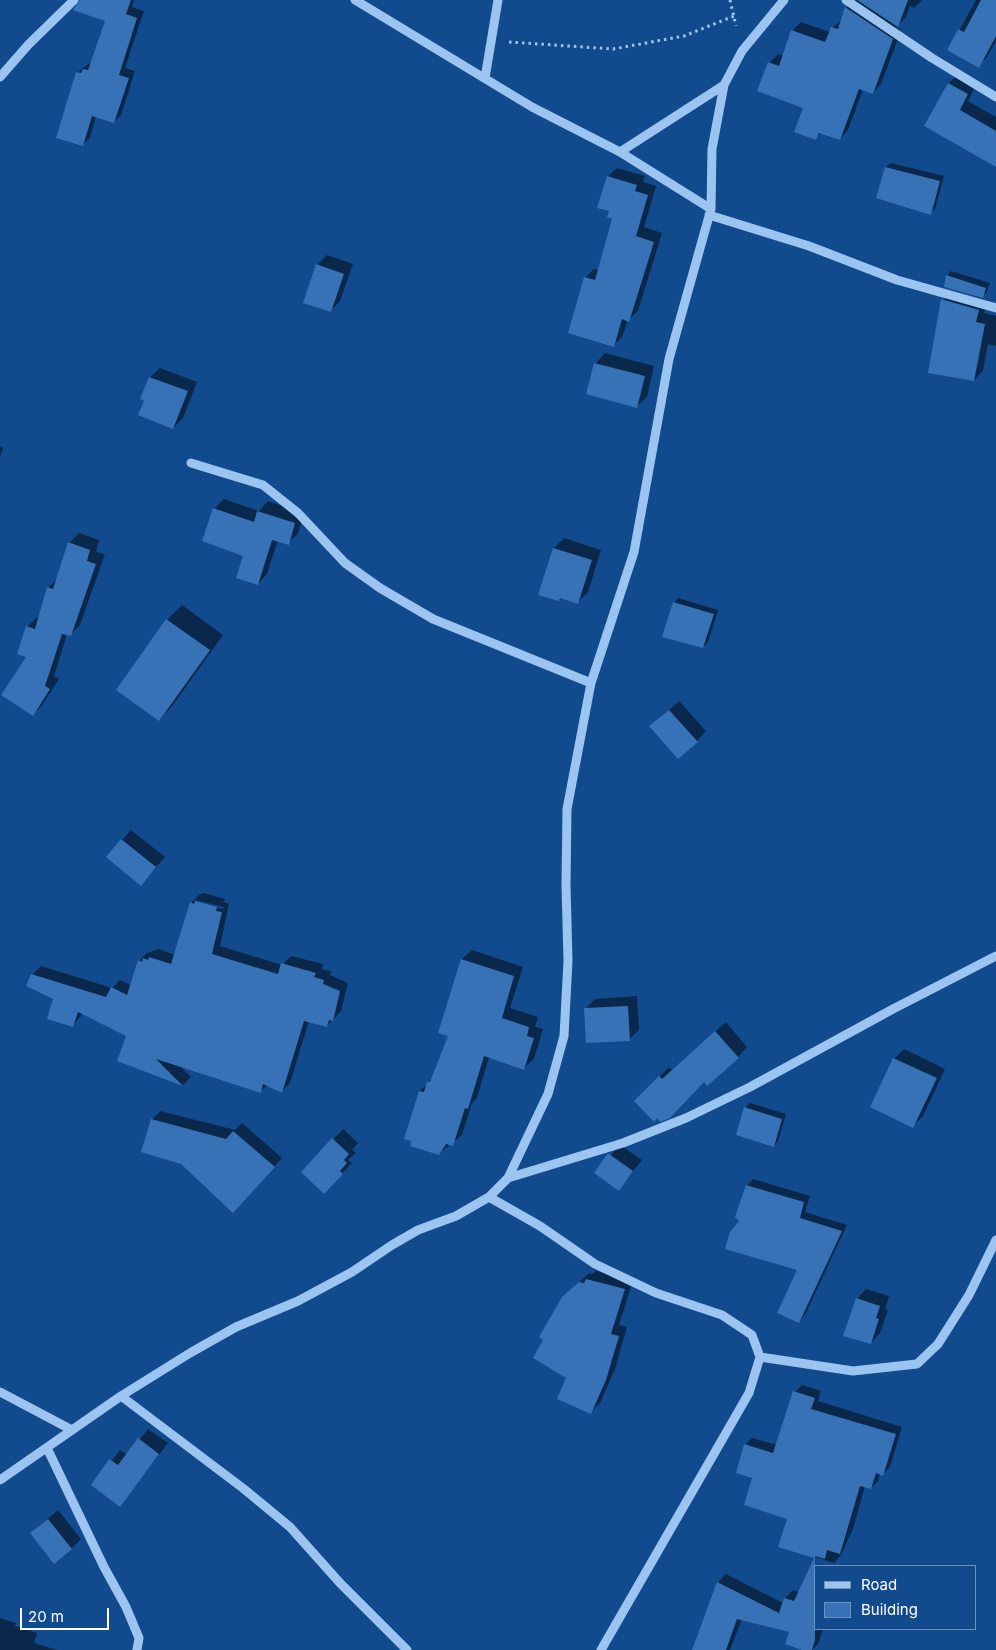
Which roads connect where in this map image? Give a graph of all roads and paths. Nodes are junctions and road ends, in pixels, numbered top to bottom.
1 (74, 0) edge
2 (355, 0) edge
3 (498, 0) edge
4 (784, 0) edge
5 (846, 0) edge
6 (734, 16) dead end
7 (491, 41) junction
8 (0, 77) edge
9 (485, 78) junction
10 (724, 85) junction
11 (996, 97) edge
12 (620, 152) junction
13 (710, 212) junction
14 (996, 308) edge
15 (191, 463) dead end
16 (591, 683) junction
17 (996, 956) edge
18 (508, 1178) junction
19 (489, 1197) junction
20 (995, 1244) edge
21 (760, 1357) junction
22 (0, 1392) edge
23 (121, 1396) junction
24 (72, 1430) junction
25 (47, 1448) junction
26 (0, 1480) edge
27 (137, 1650) edge
28 (407, 1650) edge
29 (601, 1650) edge

1 - 8 street
2 - 9 street
3 - 7 street
4 - 10 street
5 - 11 street
6 - 7 path
7 - 9 street
9 - 12 street
10 - 12 street
10 - 13 street
12 - 13 street
13 - 14 street
13 - 16 street
15 - 16 street
16 - 18 street
17 - 18 street
18 - 19 street
19 - 21 street
19 - 23 street
20 - 21 street
21 - 29 street
22 - 24 street
23 - 24 street
23 - 28 street
24 - 25 street
25 - 26 street
25 - 27 street

